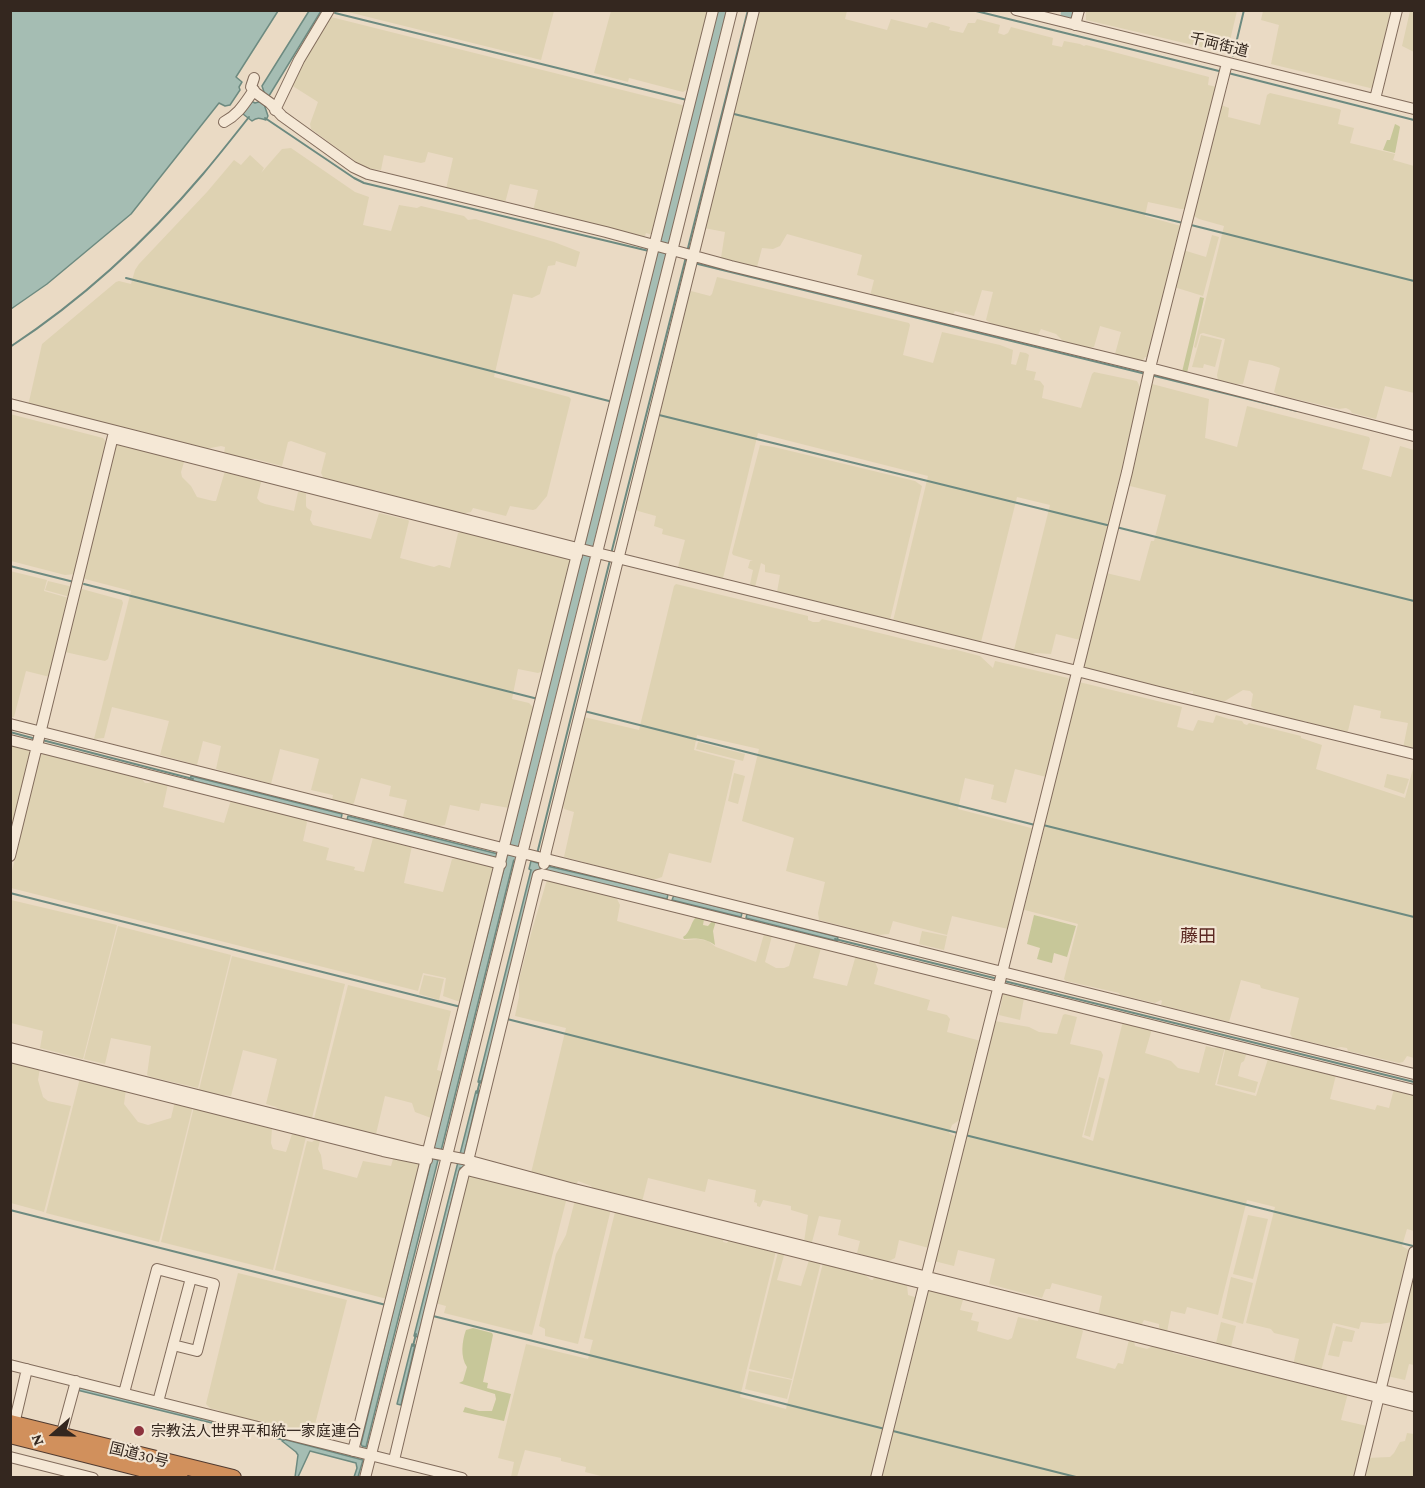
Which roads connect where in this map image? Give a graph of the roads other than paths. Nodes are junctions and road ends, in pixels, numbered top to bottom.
1 (329, 10) edge
2 (713, 10) edge
3 (732, 10) edge
4 (754, 10) edge
5 (1016, 10) edge
6 (1079, 10) edge
7 (1397, 10) edge
8 (1057, 16) edge
9 (1075, 26) junction
10 (1225, 70) junction
11 (254, 78) dead end
12 (1375, 99) junction
13 (265, 100) junction
14 (1414, 109) edge
15 (224, 122) dead end
16 (678, 253) junction
17 (1149, 373) junction
18 (10, 404) edge
19 (114, 434) junction
20 (1414, 436) edge
21 (600, 555) junction
22 (1077, 674) junction
23 (10, 724) edge
24 (10, 740) edge
25 (39, 740) junction
26 (1414, 754) edge
27 (187, 777) junction
28 (345, 817) junction
29 (10, 856) edge
30 (523, 858) junction
31 (1000, 979) junction
32 (10, 1048) edge
33 (10, 1057) edge
34 (51, 1063) junction
35 (1414, 1074) edge
36 (477, 1086) junction
37 (1414, 1090) edge
38 (453, 1160) junction
39 (1414, 1252) edge
40 (190, 1278) junction
41 (925, 1280) junction
42 (173, 1345) junction
43 (10, 1365) edge
44 (26, 1373) junction
45 (76, 1381) junction
46 (124, 1393) junction
47 (1379, 1394) junction
48 (1414, 1398) edge
49 (158, 1402) junction
50 (1414, 1406) edge
51 (12, 1428) edge
52 (61, 1436) junction
53 (353, 1451) junction
54 (371, 1455) junction
55 (10, 1457) edge
56 (394, 1460) junction
57 (93, 1478) edge
58 (180, 1478) edge
59 (233, 1478) edge
60 (365, 1478) edge
61 (462, 1478) edge
62 (876, 1478) edge
63 (1359, 1478) edge

1 - 13 street
2 - 16 street
3 - 16 street
4 - 16 street
5 - 8 street, 千両街道
6 - 9 street
7 - 12 street
8 - 9 street, 千両街道
9 - 10 street, 千両街道
10 - 12 street, 千両街道
10 - 17 street
11 - 13 street
12 - 14 street, 千両街道
13 - 15 street
13 - 16 street
16 - 17 street
16 - 21 street
16 - 21 street
16 - 21 street
17 - 20 street
17 - 22 street
18 - 19 street
19 - 21 street
19 - 25 street
21 - 22 street
21 - 30 street
21 - 30 street
21 - 30 street
22 - 26 street
22 - 31 street
23 - 25 street
24 - 25 street
25 - 27 street
25 - 27 street
25 - 29 street
27 - 28 street
27 - 28 street
28 - 30 street
28 - 30 street
30 - 31 street
30 - 31 street
30 - 36 street
30 - 36 street
30 - 38 street
31 - 35 street
31 - 37 street
31 - 41 street
32 - 34 street
33 - 34 street
34 - 38 street
36 - 38 street
36 - 38 street
38 - 41 street
38 - 53 street
38 - 54 street
38 - 56 street
39 - 47 street
40 - 42 street
40 - 42 street
40 - 46 street
41 - 47 street
41 - 62 street
42 - 49 street
43 - 44 street
44 - 45 street
44 - 51 street
45 - 46 street
45 - 52 street
46 - 49 street
47 - 48 street
47 - 50 street
47 - 63 street
49 - 53 street
51 - 52 highway, 国道30号
51 - 58 highway, 国道30号
52 - 59 highway, 国道30号
53 - 54 street
54 - 56 street
54 - 60 street
55 - 57 street
56 - 61 street

